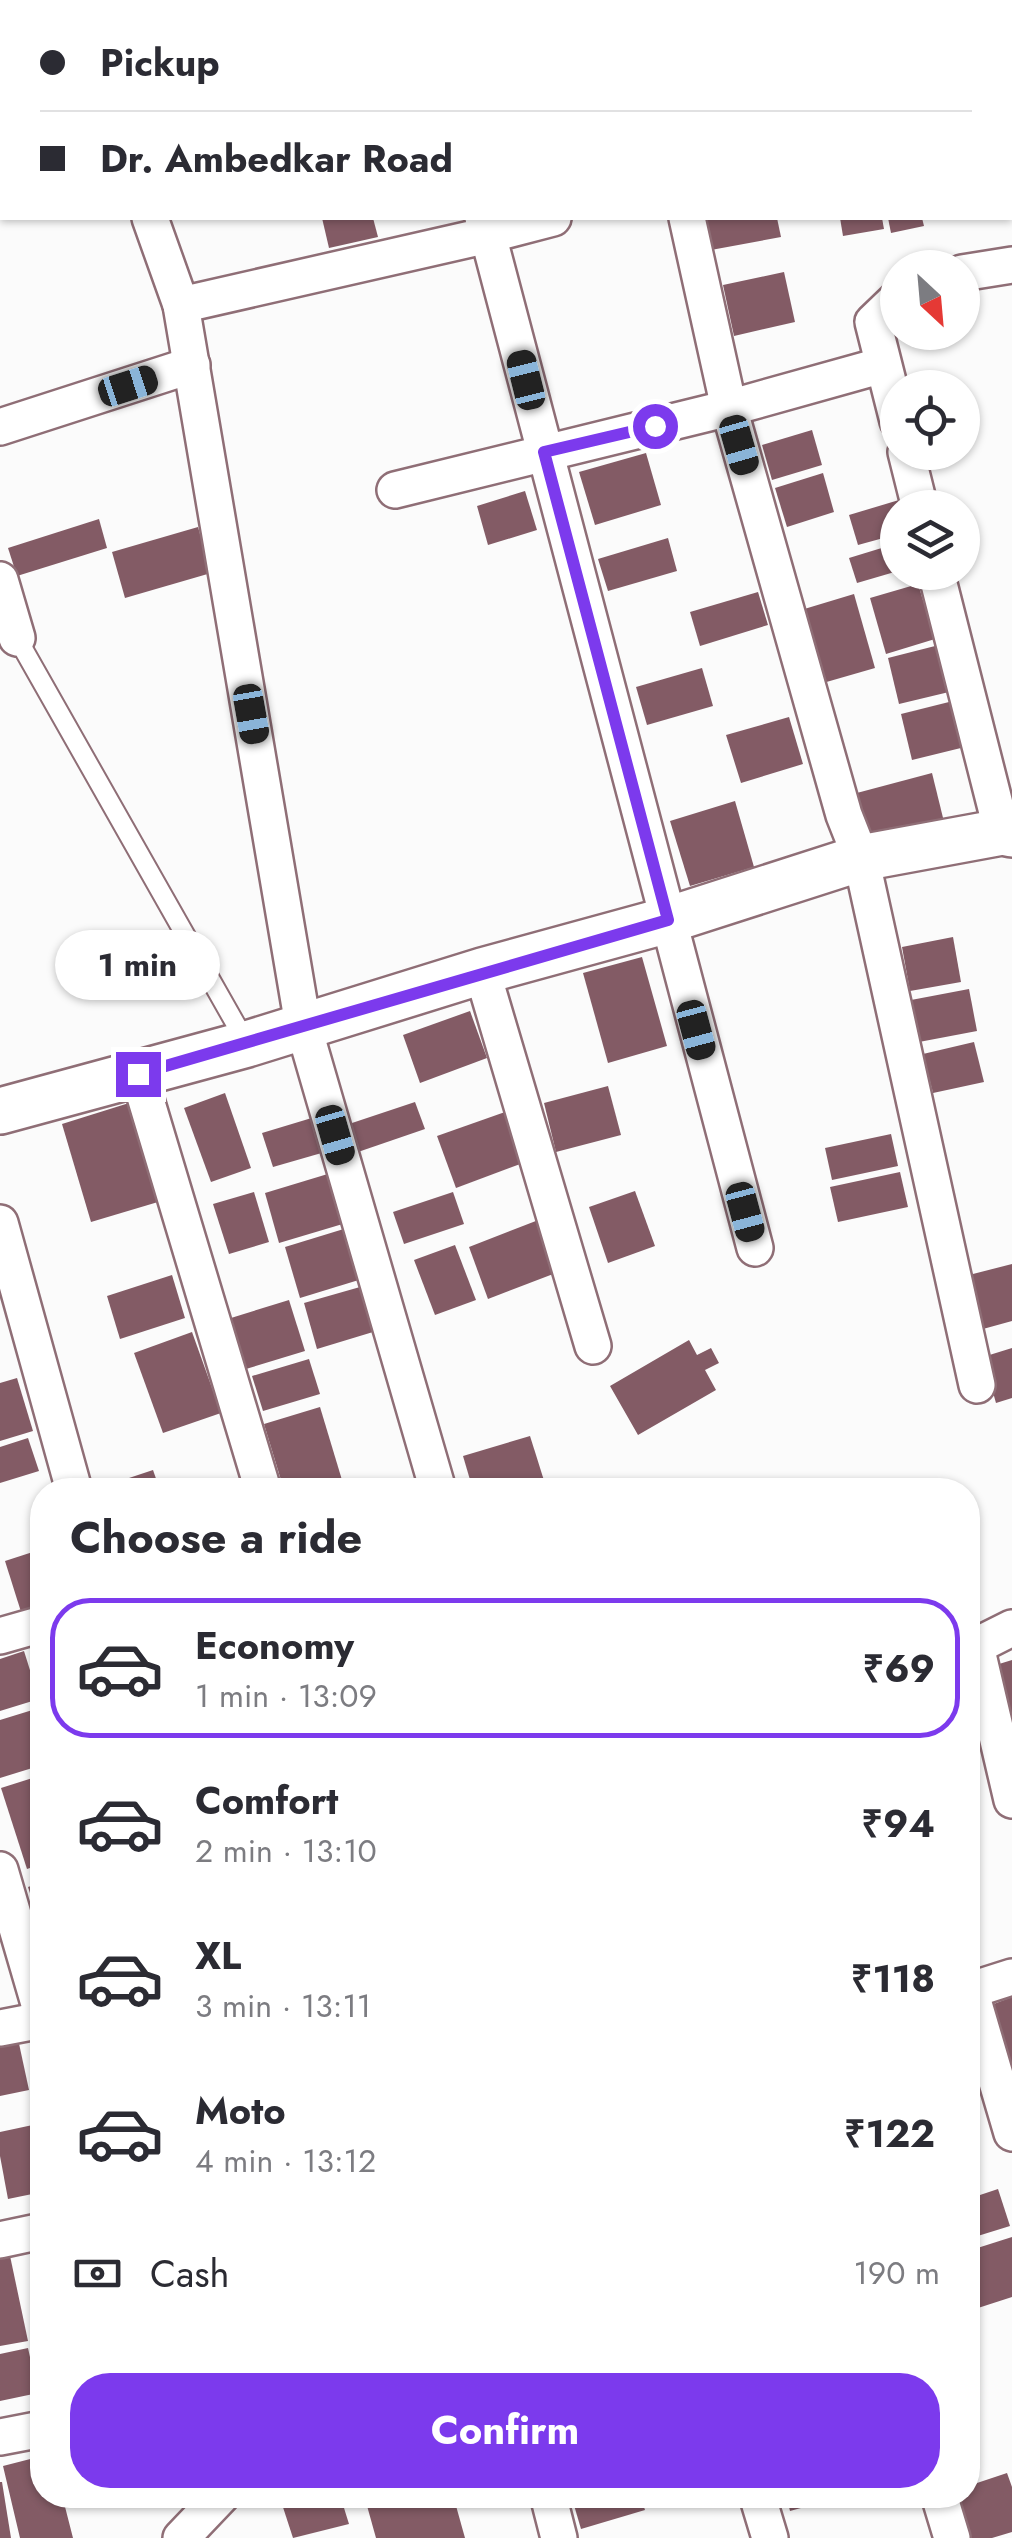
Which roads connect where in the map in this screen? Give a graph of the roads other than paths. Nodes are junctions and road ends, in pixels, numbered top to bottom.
1 (151, 220) edge
2 (536, 220) edge
3 (687, 220) edge
4 (486, 226) edge
5 (1012, 265) edge
6 (980, 271) edge
7 (181, 305) junction
8 (880, 315) edge
9 (192, 365) junction
10 (883, 365) junction
11 (884, 370) edge
12 (729, 408) junction
13 (0, 427) edge
14 (544, 452) junction
15 (396, 490) dead end
16 (0, 580) edge
17 (941, 590) edge
18 (18, 638) joint
19 (1007, 833) edge
20 (861, 858) junction
21 (668, 920) junction
22 (482, 971) junction
23 (303, 1025) junction
24 (247, 1044) junction
25 (138, 1074) junction
26 (0, 1111) edge
27 (0, 1223) edge
28 (754, 1248) dead end
29 (594, 1346) dead end
30 (976, 1385) dead end
31 (71, 1478) edge
32 (259, 1478) edge
33 (435, 1478) edge
34 (30, 1627) edge
35 (1012, 1628) edge
36 (0, 1636) edge
37 (980, 1646) edge
38 (980, 1676) edge
39 (1006, 1756) edge
40 (1012, 1800) edge
41 (0, 1870) edge
42 (30, 1975) edge
43 (1012, 1978) edge
44 (980, 1987) edge
45 (30, 2020) edge
46 (980, 2026) edge
47 (0, 2028) edge
48 (1012, 2132) edge
49 (30, 2234) edge
50 (0, 2240) edge
51 (30, 2432) edge
52 (0, 2436) edge
53 (551, 2508) edge
54 (760, 2508) edge
55 (943, 2508) edge
56 (559, 2538) edge
57 (770, 2538) edge
58 (952, 2538) edge

1 - 7 street
2 - 4 street
3 - 12 street
4 - 7 street
4 - 14 street
5 - 6 street
7 - 9 street
8 - 10 street
9 - 13 street
9 - 23 street
10 - 11 street
10 - 12 street
12 - 14 street
12 - 20 street
14 - 15 street
14 - 21 street
16 - 18 street
17 - 19 street
18 - 24 lane
19 - 20 street
20 - 21 street
20 - 30 street
21 - 22 street
21 - 28 street
22 - 23 street
22 - 29 street
23 - 24 street
23 - 33 street
24 - 25 street
25 - 26 street
25 - 32 street
27 - 31 street
34 - 36 street
35 - 37 street
38 - 39 street
39 - 40 street
41 - 42 street
43 - 44 street
45 - 47 street
46 - 48 street
49 - 50 street
51 - 52 street
53 - 56 street
54 - 57 street
55 - 58 street

